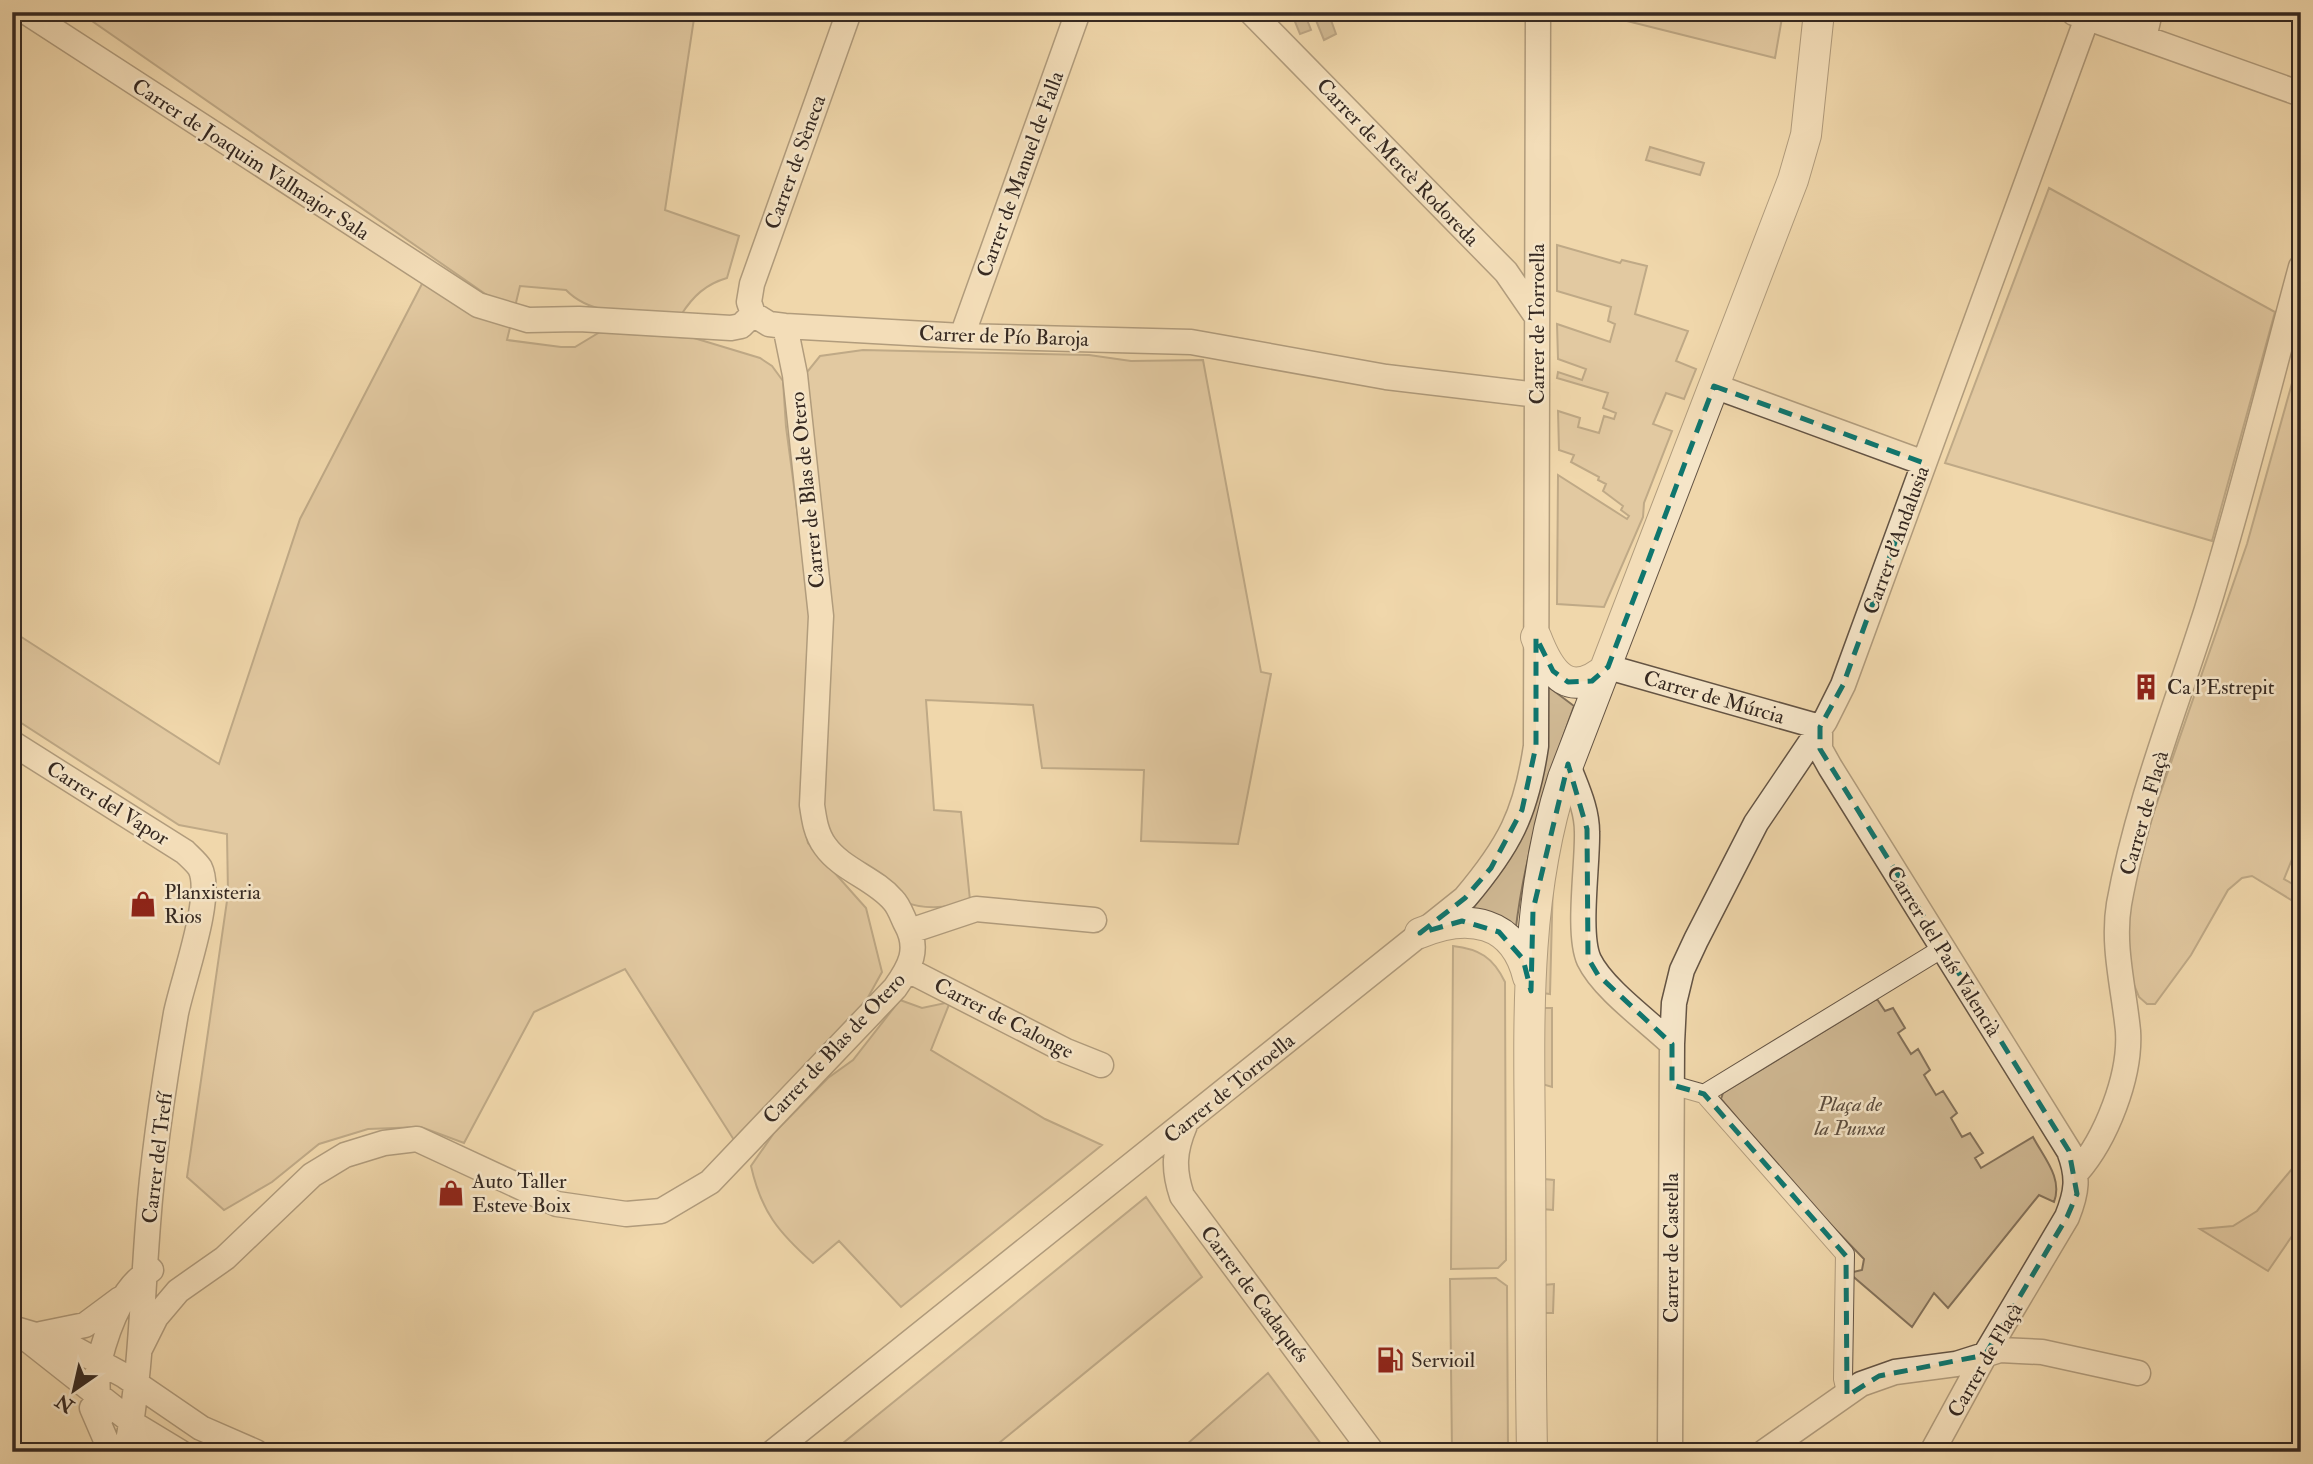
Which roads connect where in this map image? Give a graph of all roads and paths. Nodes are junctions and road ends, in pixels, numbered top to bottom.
1 (26, 12) edge
2 (849, 12) edge
3 (1078, 12) edge
4 (1251, 12) edge
5 (1538, 12) edge
6 (1819, 12) edge
7 (2150, 12) edge
8 (2080, 15) edge
9 (2144, 38) junction
10 (2301, 94) edge
11 (2301, 267) edge
12 (753, 314) junction
13 (1537, 318) junction
14 (785, 326) junction
15 (962, 336) junction
16 (1714, 386) junction
17 (1537, 395) junction
18 (1924, 463) junction
19 (1536, 637) junction
20 (1608, 667) junction
21 (1820, 727) junction
22 (12, 743) edge
23 (1568, 765) junction
24 (200, 868) joint
25 (1094, 920) dead end
26 (910, 931) junction
27 (1420, 933) junction
28 (1943, 948) junction
29 (908, 970) junction
30 (1531, 991) junction
31 (1672, 1044) junction
32 (1101, 1065) dead end
33 (1672, 1085) junction
34 (1703, 1094) junction
35 (1186, 1124) junction
36 (2077, 1172) junction
37 (207, 1270) junction
38 (153, 1271) junction
39 (126, 1293) junction
40 (12, 1329) edge
41 (39, 1334) junction
42 (140, 1352) junction
43 (1985, 1355) junction
44 (99, 1362) junction
45 (2138, 1373) dead end
46 (1846, 1396) junction
47 (124, 1406) junction
48 (251, 1450) edge
49 (177, 1451) edge
50 (111, 1452) edge
51 (120, 1452) edge
52 (126, 1452) edge
53 (142, 1452) edge
54 (773, 1452) edge
55 (1372, 1452) edge
56 (1532, 1452) edge
57 (1670, 1452) edge
58 (1763, 1452) edge
59 (1931, 1452) edge

1 - 12 street, Carrer de Joaquim Vallmajor Sala
2 - 12 street, Carrer de Sèneca
3 - 15 street, Carrer de Manuel de Falla
4 - 13 street, Carrer de Mercè Rodoreda
5 - 13 street, Carrer de Torroella
6 - 16 street
7 - 9 street
8 - 9 street
8 - 18 street, Carrer d'Andalusia
9 - 10 street
11 - 36 street, Carrer de Flaçà
12 - 14 street, Carrer de Pío Baroja
13 - 17 street, Carrer de Torroella
14 - 15 street, Carrer de Pío Baroja
14 - 26 street, Carrer de Blas de Otero
15 - 17 street, Carrer de Pío Baroja
16 - 18 street
16 - 20 street
17 - 19 street, Carrer de Torroella
18 - 21 street, Carrer d'Andalusia
19 - 20 street, Carrer de Torroella
19 - 27 street, Carrer de Torroella
20 - 21 street, Carrer de Múrcia
20 - 23 street
21 - 28 street, Carrer del País Valencià
21 - 31 street, Carrer d'Andalusia
22 - 24 street, Carrer del Vapor
23 - 30 street
23 - 31 street
24 - 38 street, Carrer del Trefí
25 - 26 street
26 - 29 street, Carrer de Blas de Otero
27 - 30 street
27 - 35 street, Carrer de Torroella
28 - 34 street
28 - 36 street, Carrer del País Valencià
29 - 32 street, Carrer de Calonge
29 - 37 street, Carrer de Blas de Otero
30 - 56 street
31 - 33 street, Carrer de Castella
33 - 34 street
33 - 57 street, Carrer de Castella
34 - 46 street
35 - 54 street, Carrer de Torroella
35 - 55 street, Carrer de Cadaqués
36 - 43 street, Carrer de Flaçà
37 - 38 street
37 - 42 street, Carrer de Blas de Otero
38 - 39 street
38 - 42 street, Carrer del Trefí
39 - 41 street
39 - 44 street
40 - 41 street
40 - 47 street
41 - 44 street
42 - 47 street, Carrer del Trefí
43 - 45 street
43 - 46 street
43 - 59 street, Carrer de Flaçà
44 - 47 street
44 - 47 street
46 - 58 street
47 - 48 street
47 - 49 street
47 - 50 street
47 - 51 street
47 - 52 street, Carrer del Trefí
49 - 53 street

